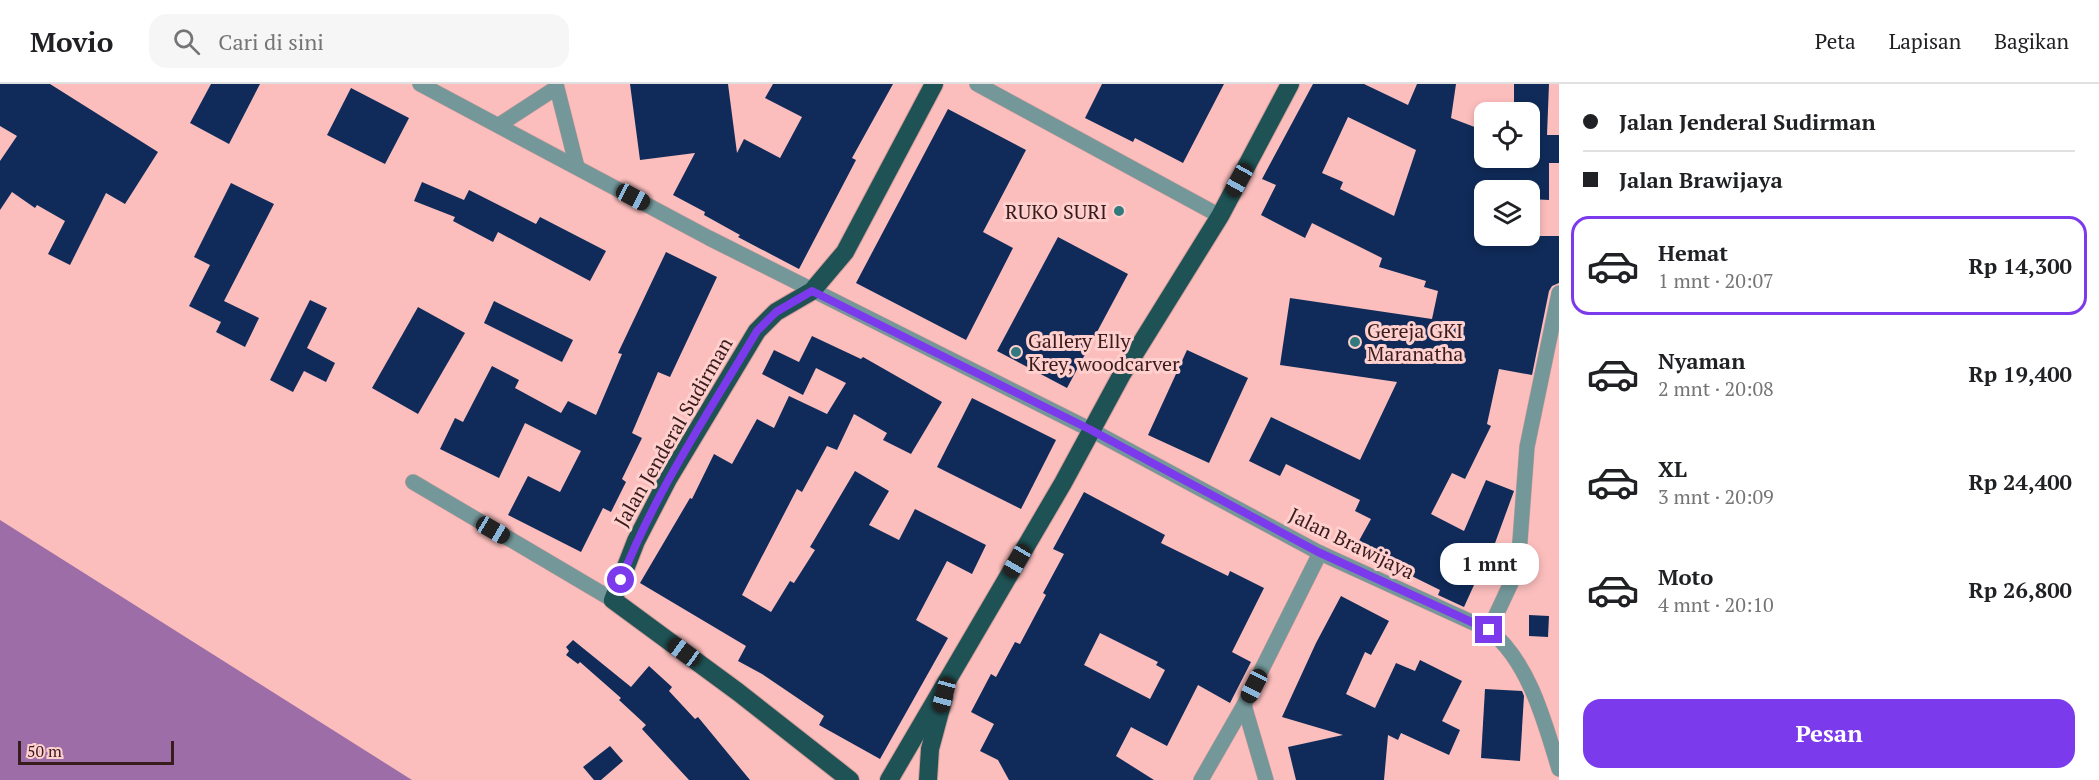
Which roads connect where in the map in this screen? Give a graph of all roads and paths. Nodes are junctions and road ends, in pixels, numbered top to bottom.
1 (420, 84) edge
2 (934, 84) edge
3 (977, 84) edge
4 (1290, 84) edge
5 (556, 86) edge
6 (499, 125) junction
7 (576, 167) junction
8 (1220, 216) junction
9 (812, 291) junction
10 (1559, 293) edge
11 (1091, 430) junction
12 (413, 482) dead end
13 (1320, 553) junction
14 (613, 600) junction
15 (1489, 630) junction
16 (949, 677) junction
17 (1244, 705) junction
18 (1559, 770) edge
19 (850, 780) edge
20 (889, 780) edge
21 (928, 780) edge
22 (1201, 780) edge
23 (1266, 780) edge

1 - 6 street, Jalan Brawijaya
2 - 9 highway, Jalan Jenderal Sudirman
3 - 8 street
4 - 8 highway
5 - 6 street
5 - 7 street
6 - 7 street, Jalan Brawijaya
7 - 9 street, Jalan Brawijaya
8 - 11 highway
9 - 11 street, Jalan Brawijaya
9 - 14 highway, Jalan Jenderal Sudirman
10 - 15 street
11 - 13 street, Jalan Brawijaya
11 - 16 highway
12 - 14 street
13 - 15 street, Jalan Brawijaya
13 - 17 street
14 - 19 highway
15 - 18 street, Jalan Brawijaya
16 - 20 highway
16 - 21 highway
17 - 22 street
17 - 23 street

